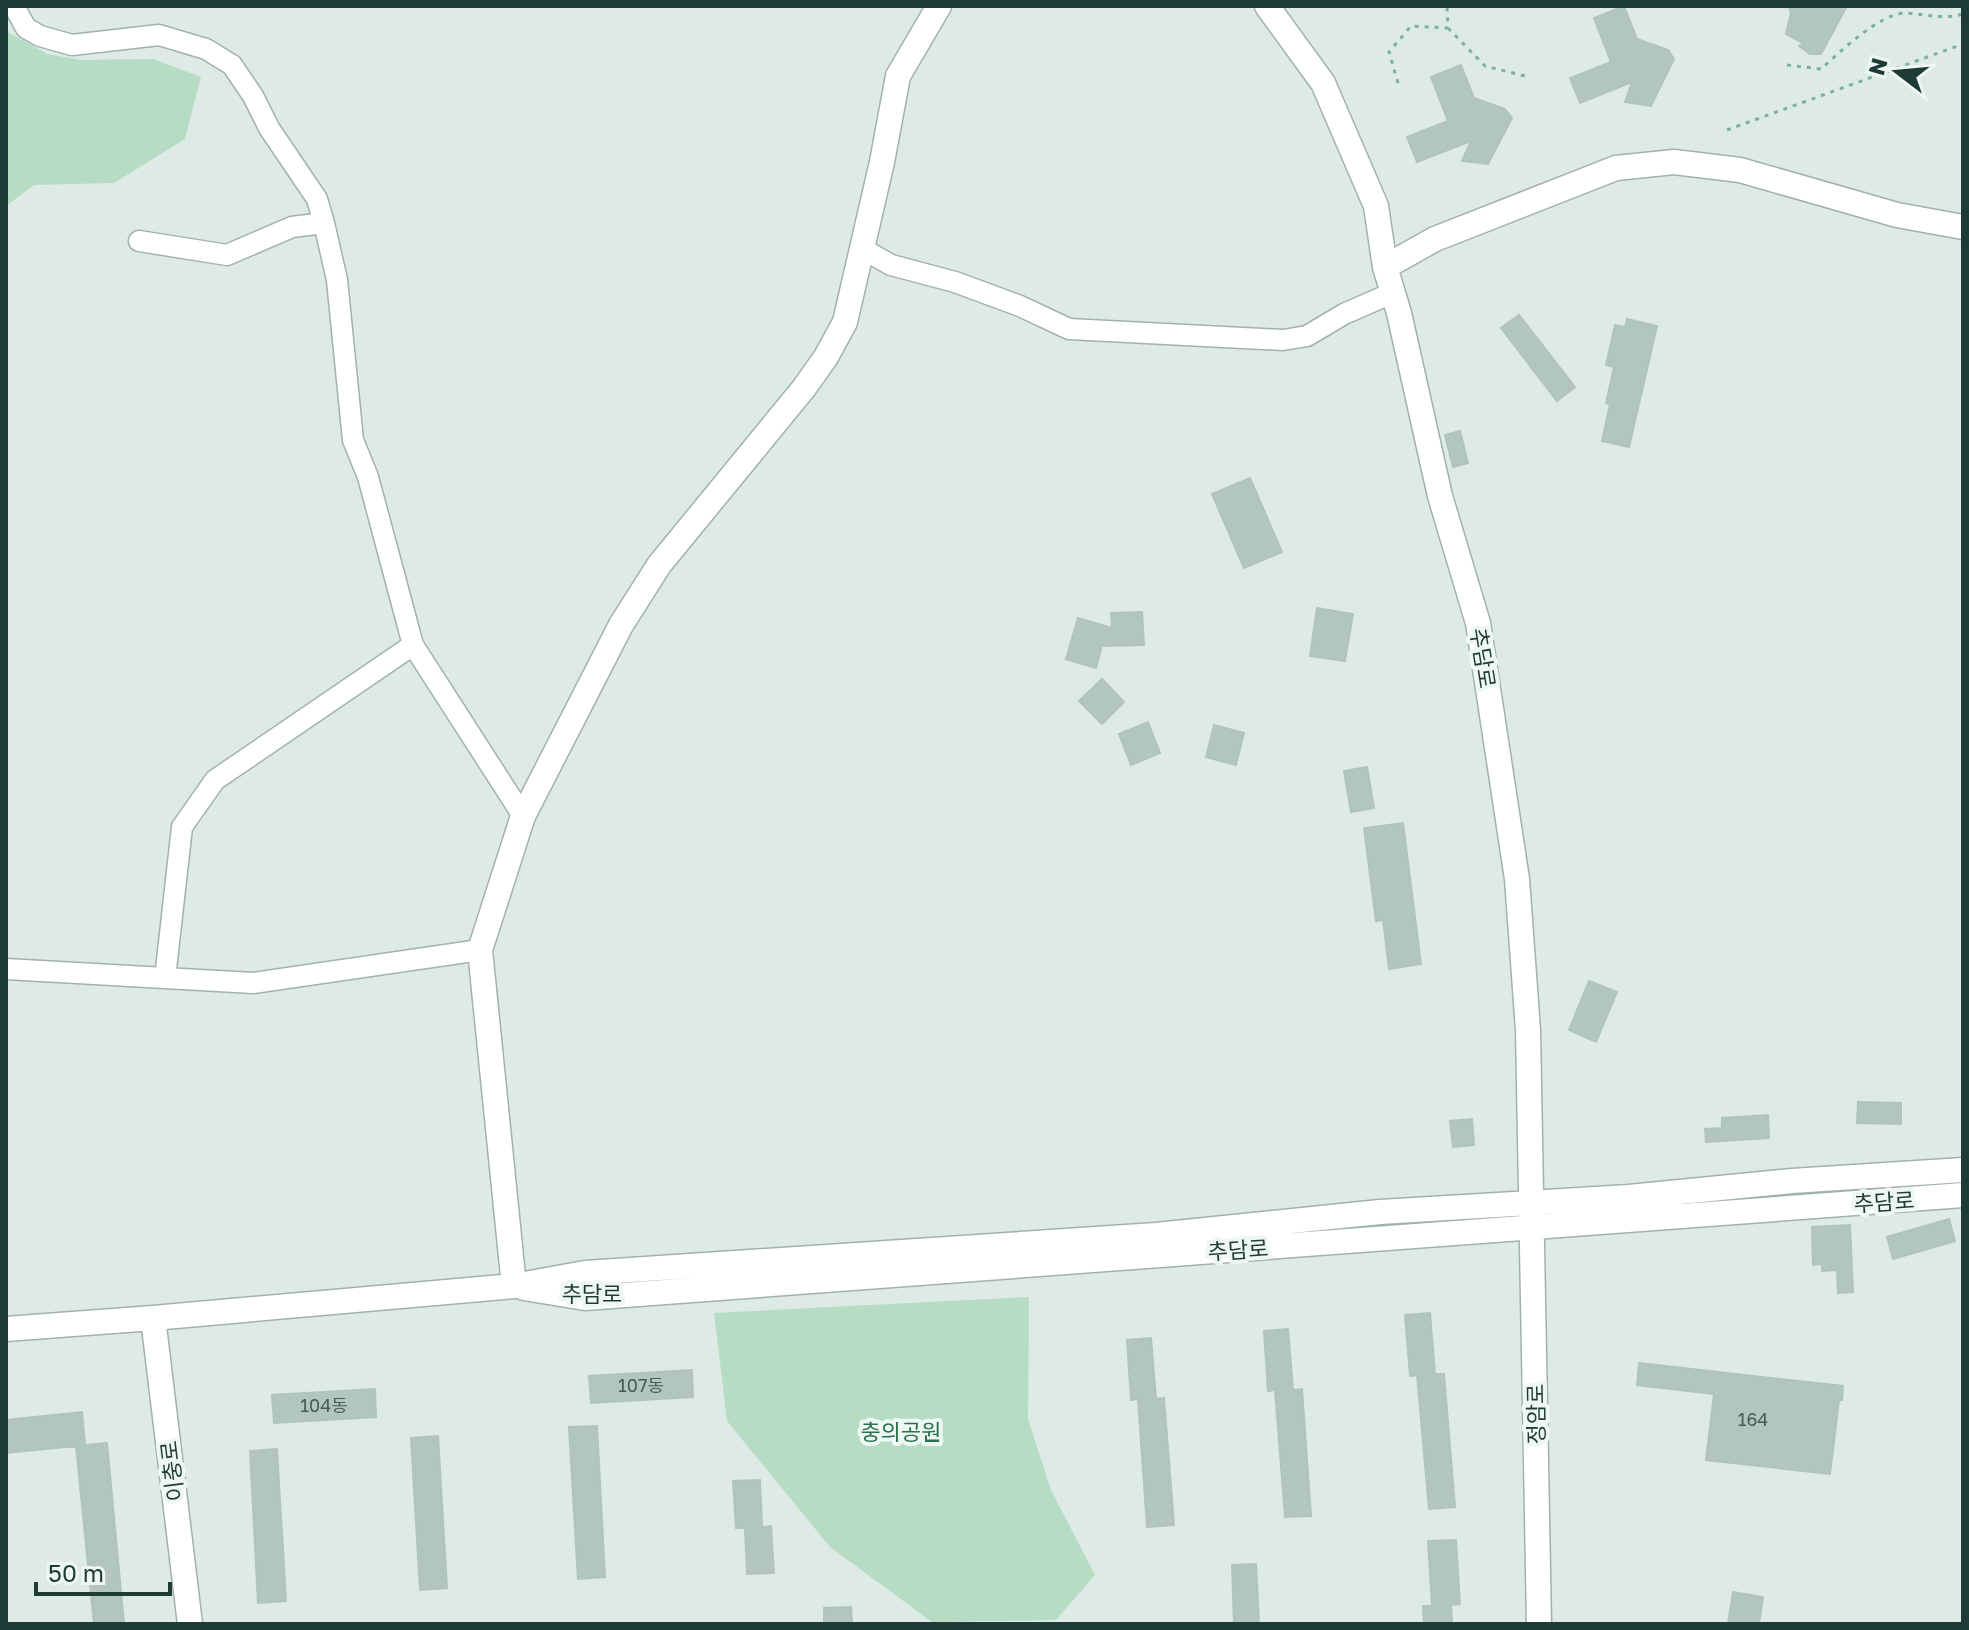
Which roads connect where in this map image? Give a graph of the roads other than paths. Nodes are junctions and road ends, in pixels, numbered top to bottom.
1 (14, 6) edge
2 (939, 6) edge
3 (1267, 6) edge
4 (324, 223) junction
5 (1963, 227) edge
6 (139, 241) dead end
7 (861, 248) junction
8 (1385, 267) junction
9 (1392, 293) junction
10 (413, 645) junction
11 (523, 816) junction
12 (480, 950) junction
13 (6, 969) edge
14 (165, 978) junction
15 (1963, 1170) edge
16 (1963, 1195) edge
17 (1533, 1203) junction
18 (1533, 1229) junction
19 (514, 1286) junction
20 (153, 1318) junction
21 (6, 1329) edge
22 (190, 1624) edge
23 (1539, 1624) edge

1 - 4 street
2 - 7 street
3 - 8 street, 추담로
4 - 6 street
4 - 10 street
5 - 8 street
7 - 9 street
7 - 11 street
8 - 9 street, 추담로
9 - 17 street, 추담로
10 - 11 street
10 - 14 street
11 - 12 street
12 - 14 street
12 - 19 street
13 - 14 street
15 - 17 street, 추담로
16 - 18 street, 추담로
17 - 18 street, 정암로
17 - 19 street, 추담로
18 - 19 street, 추담로
18 - 23 street, 정암로
19 - 20 street, 추담로
20 - 21 street, 추담로
20 - 22 street, 이충로

